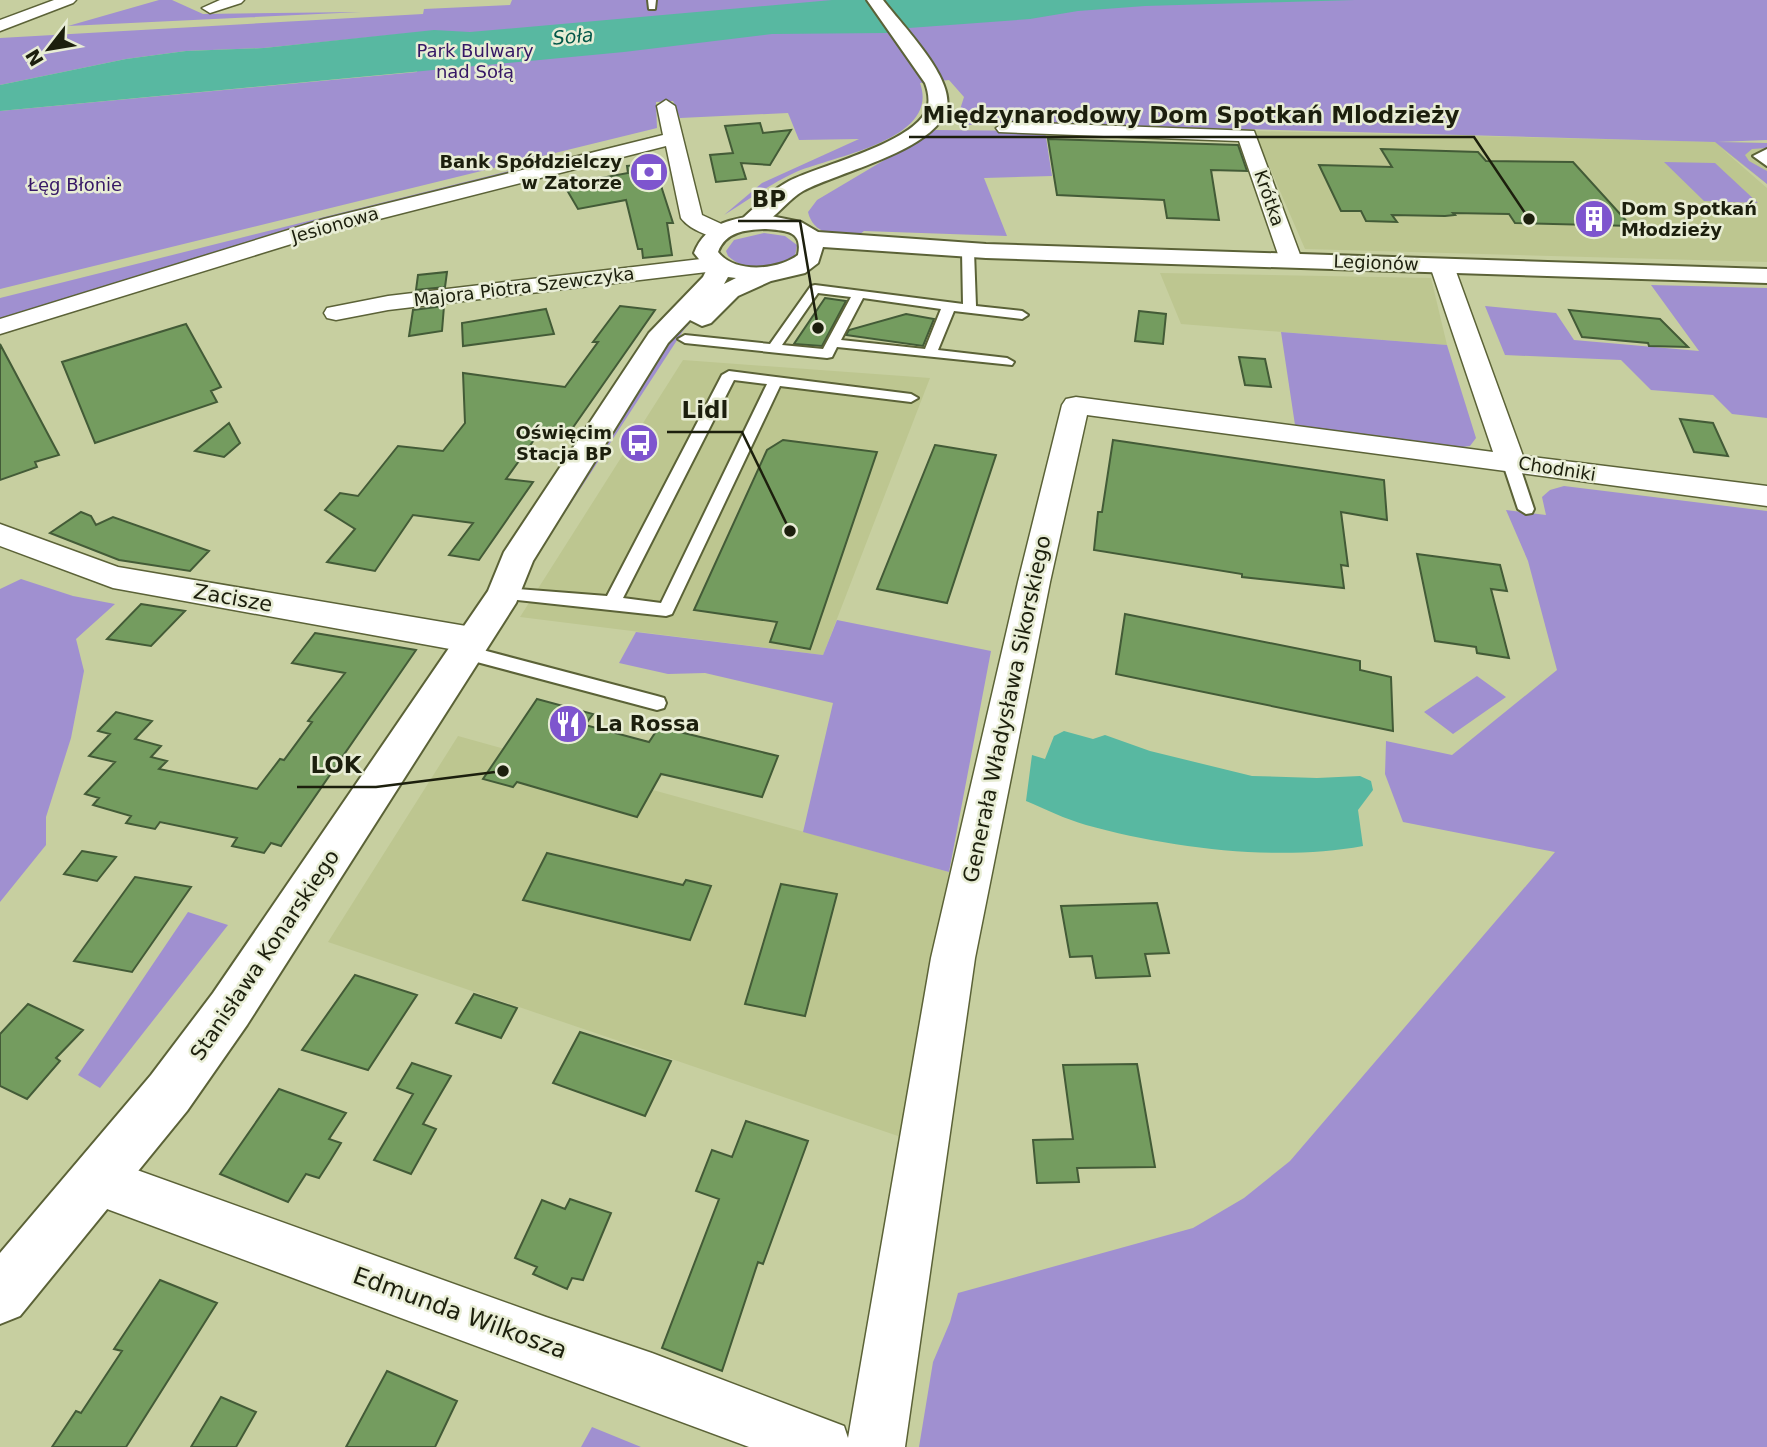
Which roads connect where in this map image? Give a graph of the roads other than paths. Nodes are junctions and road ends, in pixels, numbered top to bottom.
1 (68, 0) edge
2 (236, 0) edge
3 (875, 0) edge
4 (210, 8) dead end
5 (0, 26) edge
6 (667, 106) dead end
7 (1006, 128) dead end
8 (674, 139) junction
9 (892, 147) junction
10 (1767, 152) edge
11 (1767, 163) edge
12 (804, 220) junction
13 (751, 223) junction
14 (720, 232) junction
15 (977, 251) junction
16 (913, 254) junction
17 (1291, 260) junction
18 (803, 263) junction
19 (716, 265) junction
20 (1442, 266) junction
21 (763, 275) junction
22 (1767, 276) edge
23 (859, 294) junction
24 (949, 306) junction
25 (970, 309) junction
26 (336, 313) dead end
27 (1022, 315) dead end
28 (0, 327) edge
29 (685, 339) junction
30 (834, 343) junction
31 (929, 353) junction
32 (757, 360) junction
33 (1007, 362) dead end
34 (775, 381) junction
35 (911, 398) dead end
36 (1511, 464) junction
37 (1767, 496) edge
38 (1526, 509) dead end
39 (0, 534) edge
40 (504, 594) junction
41 (612, 603) junction
42 (468, 646) junction
43 (657, 702) dead end
44 (97, 1181) junction
45 (0, 1296) edge
46 (823, 1447) edge
47 (876, 1447) edge

1 - 5 street
2 - 4 street
3 - 9 main road
6 - 8 street
7 - 17 street, Krótka
8 - 14 street
8 - 28 street, Jesionowa
9 - 12 main road
9 - 13 main road
10 - 11 lane
12 - 13 main road, Legionów
12 - 15 main road, Legionów
12 - 18 main road
13 - 14 main road
14 - 19 main road
15 - 16 main road, Legionów
15 - 17 main road, Legionów
15 - 25 lane
16 - 18 main road, Legionów
16 - 29 main road
17 - 20 main road, Legionów
18 - 21 main road, Legionów
19 - 21 main road
19 - 26 street, Majora Piotra Szewczyka
19 - 40 main road, Stanisława Konarskiego
20 - 22 main road, Legionów
20 - 36 street, Chodniki
21 - 29 main road, Stanisława Konarskiego
23 - 24 lane
23 - 30 lane
23 - 32 lane
24 - 25 lane
24 - 31 lane
25 - 27 lane
29 - 32 lane
29 - 40 main road, Stanisława Konarskiego
30 - 31 lane
30 - 32 lane
31 - 33 lane
32 - 34 lane
32 - 41 lane
34 - 35 lane
34 - 41 lane
36 - 37 street, Chodniki
36 - 38 lane
36 - 47 street, Generała Władysława Sikorskiego
39 - 42 street, Zacisze
40 - 41 lane
40 - 42 main road, Stanisława Konarskiego
42 - 43 lane
42 - 44 main road, Stanisława Konarskiego
44 - 45 main road, Stanisława Konarskiego
44 - 46 street, Edmunda Wilkosza

